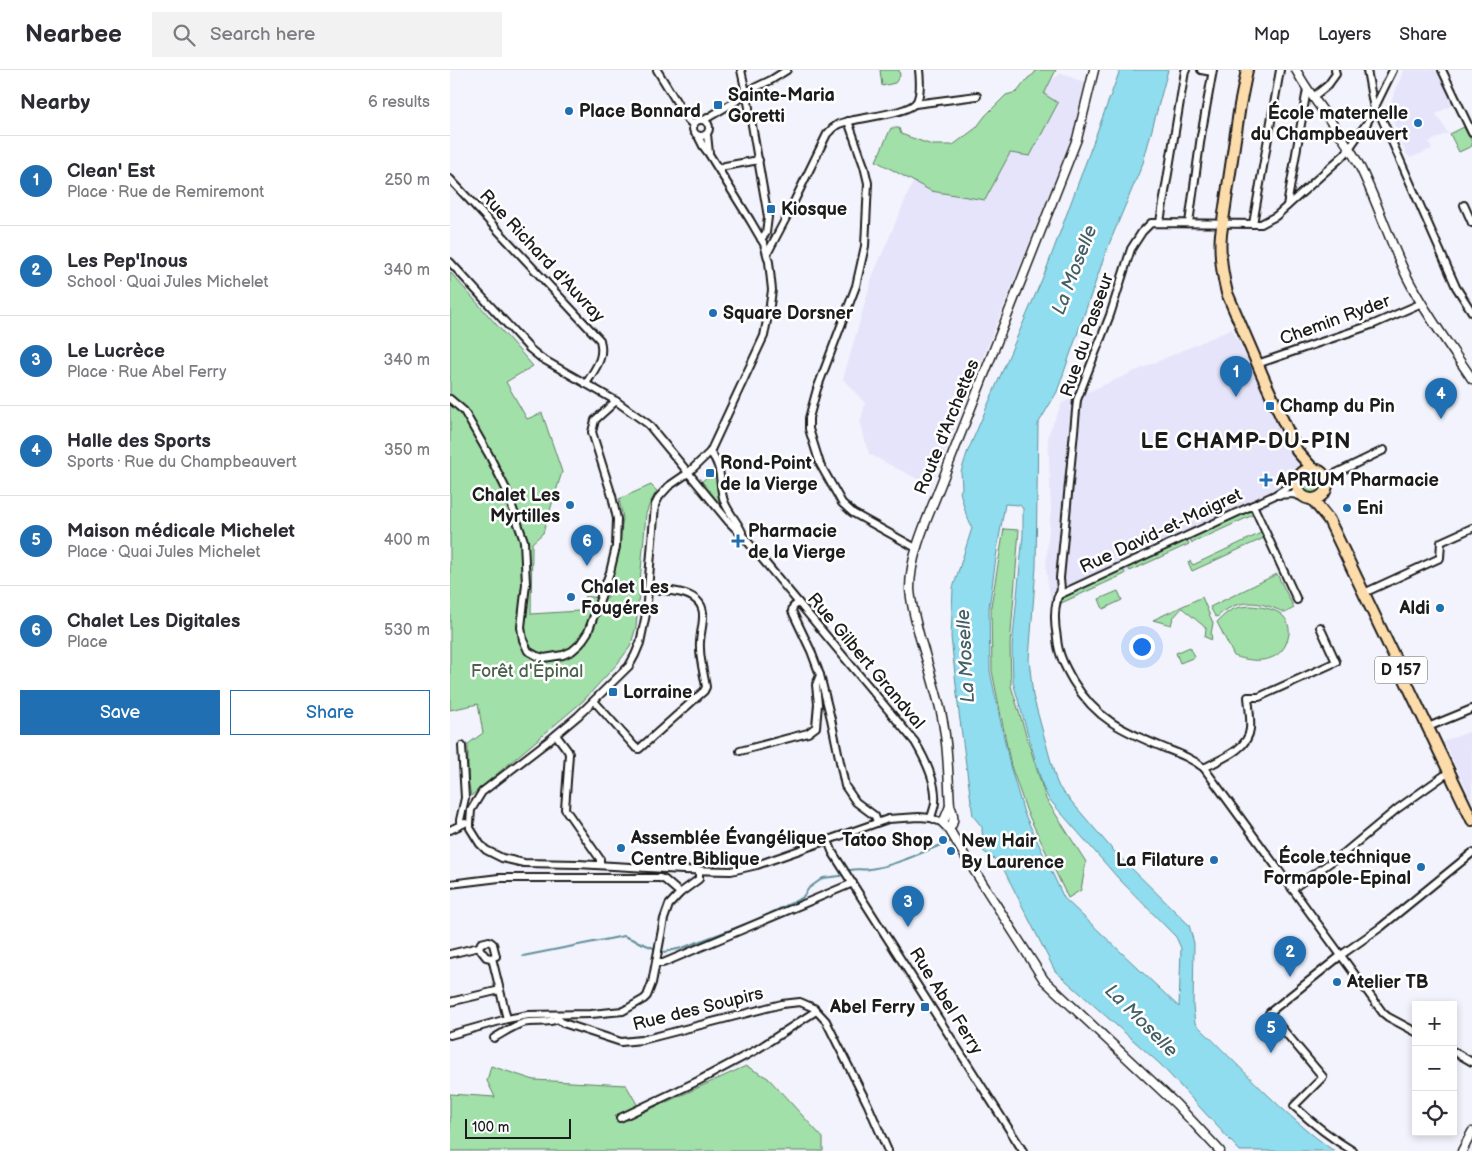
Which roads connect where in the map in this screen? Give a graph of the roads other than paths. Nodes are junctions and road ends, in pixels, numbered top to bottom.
1 (657, 70) edge
2 (741, 70) edge
3 (787, 70) edge
4 (919, 70) edge
5 (1094, 70) edge
6 (1186, 70) edge
7 (1201, 70) edge
8 (1247, 70) edge
9 (1280, 70) edge
10 (1296, 70) edge
11 (1335, 70) edge
12 (1367, 70) edge
13 (1393, 70) edge
14 (1442, 70) edge
15 (1212, 71) edge
16 (1307, 89) junction
17 (746, 94) junction
18 (977, 96) dead end
19 (1313, 97) junction
20 (915, 104) junction
21 (681, 108) junction
22 (1374, 109) junction
23 (848, 121) junction
24 (704, 122) junction
25 (693, 125) junction
26 (1472, 133) edge
27 (707, 134) junction
28 (698, 136) junction
29 (1349, 149) junction
30 (709, 154) junction
31 (759, 160) junction
32 (718, 169) junction
33 (450, 179) edge
34 (1464, 205) dead end
35 (1287, 206) junction
36 (1160, 222) junction
37 (1189, 223) junction
38 (1472, 223) edge
39 (1222, 224) junction
40 (1253, 224) junction
41 (761, 239) junction
42 (767, 254) junction
43 (450, 262) edge
44 (1422, 303) junction
45 (1472, 312) edge
46 (1257, 364) junction
47 (1472, 379) edge
48 (586, 384) junction
49 (450, 398) edge
50 (616, 401) junction
51 (1384, 450) dead end
52 (1297, 451) junction
53 (710, 452) junction
54 (1313, 469) junction
55 (688, 473) junction
56 (1299, 478) junction
57 (1326, 478) junction
58 (1325, 492) junction
59 (1275, 495) junction
60 (1309, 499) junction
61 (1253, 505) junction
62 (1329, 520) junction
63 (1472, 528) edge
64 (743, 536) junction
65 (916, 548) junction
66 (648, 589) junction
67 (1364, 593) junction
68 (1060, 595) junction
69 (1297, 600) dead end
70 (798, 602) junction
71 (1320, 627) dead end
72 (820, 675) junction
73 (594, 701) junction
74 (1472, 709) edge
75 (1428, 726) junction
76 (556, 735) junction
77 (462, 746) dead end
78 (740, 751) dead end
79 (1204, 768) junction
80 (1449, 772) junction
81 (950, 806) junction
82 (931, 818) junction
83 (1472, 820) edge
84 (877, 822) junction
85 (470, 823) junction
86 (943, 823) junction
87 (461, 824) junction
88 (949, 829) junction
89 (450, 830) edge
90 (828, 841) junction
91 (1472, 854) edge
92 (600, 865) junction
93 (699, 870) junction
94 (853, 883) junction
95 (450, 884) edge
96 (1292, 889) junction
97 (680, 893) junction
98 (479, 947) junction
99 (450, 954) edge
100 (1341, 956) junction
101 (492, 958) junction
102 (656, 963) junction
103 (500, 990) junction
104 (450, 1002) edge
105 (816, 1011) junction
106 (557, 1017) junction
107 (507, 1019) junction
108 (1412, 1030) edge
109 (450, 1035) edge
110 (494, 1038) dead end
111 (1457, 1054) edge
112 (1472, 1062) edge
113 (620, 1118) dead end
114 (1472, 1132) edge
115 (888, 1151) edge
116 (1023, 1151) edge
117 (1220, 1151) edge
118 (1353, 1151) edge
119 (1462, 1151) edge

1 - 21 street
2 - 17 street
3 - 17 street
4 - 20 street
5 - 65 street, Route d'Archettes
6 - 36 street
7 - 15 street
8 - 39 main road
9 - 40 street
10 - 16 street
11 - 19 street
12 - 22 street
13 - 22 street
14 - 26 street
15 - 37 street
16 - 19 street
16 - 35 street
17 - 24 street
17 - 31 street
18 - 20 street
19 - 29 street
20 - 23 street
21 - 24 street
21 - 25 street
22 - 29 street
22 - 45 street
23 - 42 street
23 - 65 street
24 - 25 street
24 - 27 street
25 - 28 street
27 - 28 street
27 - 30 street
28 - 30 street
29 - 35 street
29 - 44 street
30 - 32 street
31 - 32 street
31 - 41 street
32 - 41 street
33 - 48 street, Rue Richard d'Auvray
34 - 38 street
35 - 40 street
36 - 37 street
36 - 68 street, Rue du Passeur
37 - 39 street
39 - 40 street
39 - 46 main road
41 - 42 street
42 - 53 street
43 - 48 street, Rue Gilbert Grandval
44 - 46 street, Chemin Ryder
44 - 47 street
46 - 52 main road
48 - 50 street, Rue Gilbert Grandval
49 - 50 street
50 - 55 street, Rue Gilbert Grandval
51 - 57 street
52 - 54 main road
52 - 56 main road
53 - 55 street
53 - 64 street, Rue Gilbert Grandval
54 - 56 main road
54 - 57 main road
55 - 64 street, Rue Gilbert Grandval
55 - 66 street
56 - 59 street, Rue David-et-Maigret
56 - 60 main road
57 - 58 main road
58 - 60 main road
58 - 62 main road, D 157
59 - 60 street, Rue David-et-Maigret
59 - 61 street, Rue David-et-Maigret
60 - 62 main road, D 157
61 - 68 street, Rue David-et-Maigret
61 - 69 street
62 - 67 main road, D 157
63 - 67 street
64 - 70 street, Rue Gilbert Grandval
65 - 81 street, Route d'Archettes
66 - 73 street
66 - 73 street
67 - 75 main road, D 157
68 - 79 street, Rue du Passeur
70 - 72 street
70 - 82 street, Rue Gilbert Grandval
71 - 79 street
72 - 78 street
72 - 84 street
73 - 76 street
74 - 75 street
75 - 80 main road, D 157
76 - 85 street
76 - 92 street
77 - 87 street
79 - 96 street
80 - 83 main road, D 157
80 - 96 street
81 - 86 street, Route d'Archettes
81 - 88 street, Route d'Archettes
82 - 84 street
82 - 86 street
84 - 90 street
85 - 87 street
85 - 92 street
86 - 88 street
87 - 89 street
88 - 117 street
90 - 93 street
90 - 94 street, Rue Abel Ferry
91 - 100 street
92 - 93 street
93 - 97 street
94 - 102 street
94 - 116 street, Rue Abel Ferry
95 - 97 street
96 - 100 street
97 - 102 street
98 - 99 street
98 - 101 street
98 - 101 street
100 - 108 street
100 - 118 street
101 - 103 street
102 - 106 street
103 - 104 street
103 - 107 street
105 - 106 street, Rue des Soupirs
105 - 113 street
105 - 115 street
106 - 107 street
106 - 110 street
107 - 109 street
111 - 112 street
114 - 119 street

